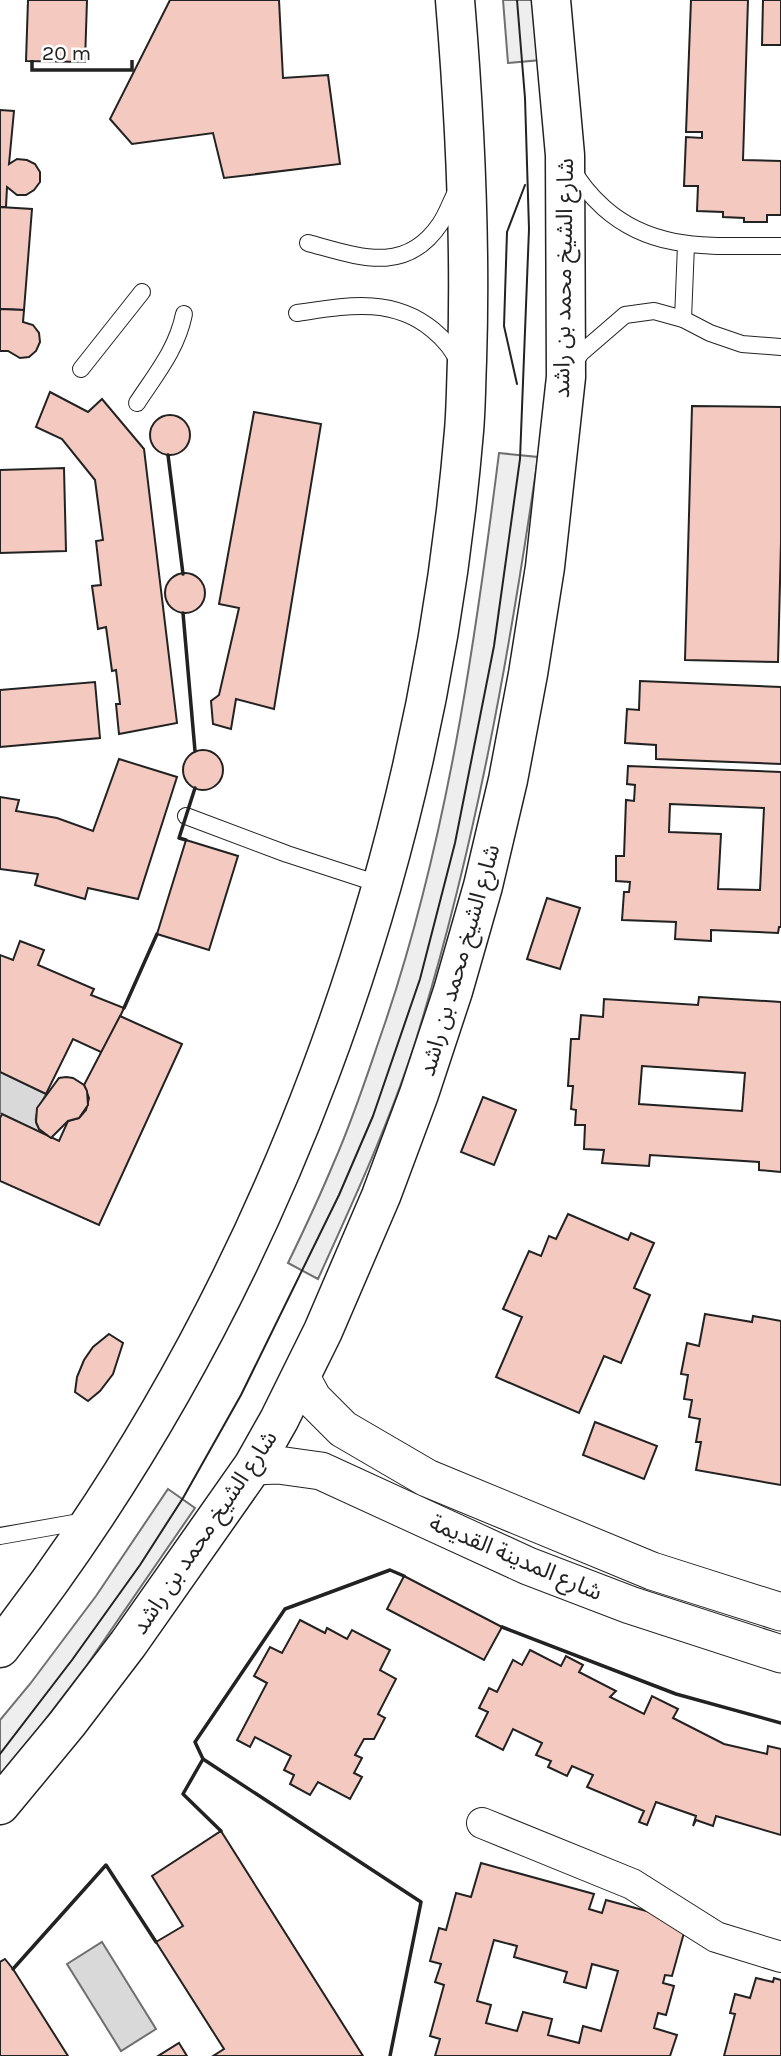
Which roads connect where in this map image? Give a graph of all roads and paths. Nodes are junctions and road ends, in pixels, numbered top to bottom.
1 (456, 0) edge
2 (551, 0) edge
3 (565, 155) junction
4 (467, 169) junction
5 (308, 243) dead end
6 (686, 245) junction
7 (781, 246) edge
8 (142, 292) dead end
9 (297, 313) dead end
10 (184, 314) dead end
11 (683, 319) junction
12 (781, 346) edge
13 (81, 369) dead end
14 (566, 377) junction
15 (466, 380) junction
16 (136, 403) dead end
17 (186, 816) dead end
18 (382, 885) junction
19 (301, 1377) junction
20 (253, 1466) junction
21 (94, 1519) junction
22 (0, 1536) edge
23 (781, 1612) edge
24 (0, 1648) edge
25 (781, 1654) edge
26 (0, 1805) edge
27 (482, 1823) dead end
28 (781, 1958) edge

1 - 4 main road
2 - 3 main road, شارع الشيخ محمد بن راشد
3 - 6 lane
3 - 14 main road, شارع الشيخ محمد بن راشد
4 - 5 lane
4 - 15 main road
6 - 7 lane
6 - 11 lane
8 - 13 lane
9 - 15 lane
10 - 16 lane
11 - 12 lane
11 - 14 lane
14 - 19 main road, شارع الشيخ محمد بن راشد
15 - 18 main road
17 - 18 lane
18 - 21 main road
19 - 20 main road, شارع الشيخ محمد بن راشد
19 - 23 street, شارع المدينة القديمة
20 - 25 street, شارع المدينة القديمة
20 - 26 main road, شارع الشيخ محمد بن راشد
21 - 22 lane
21 - 24 main road
27 - 28 street

